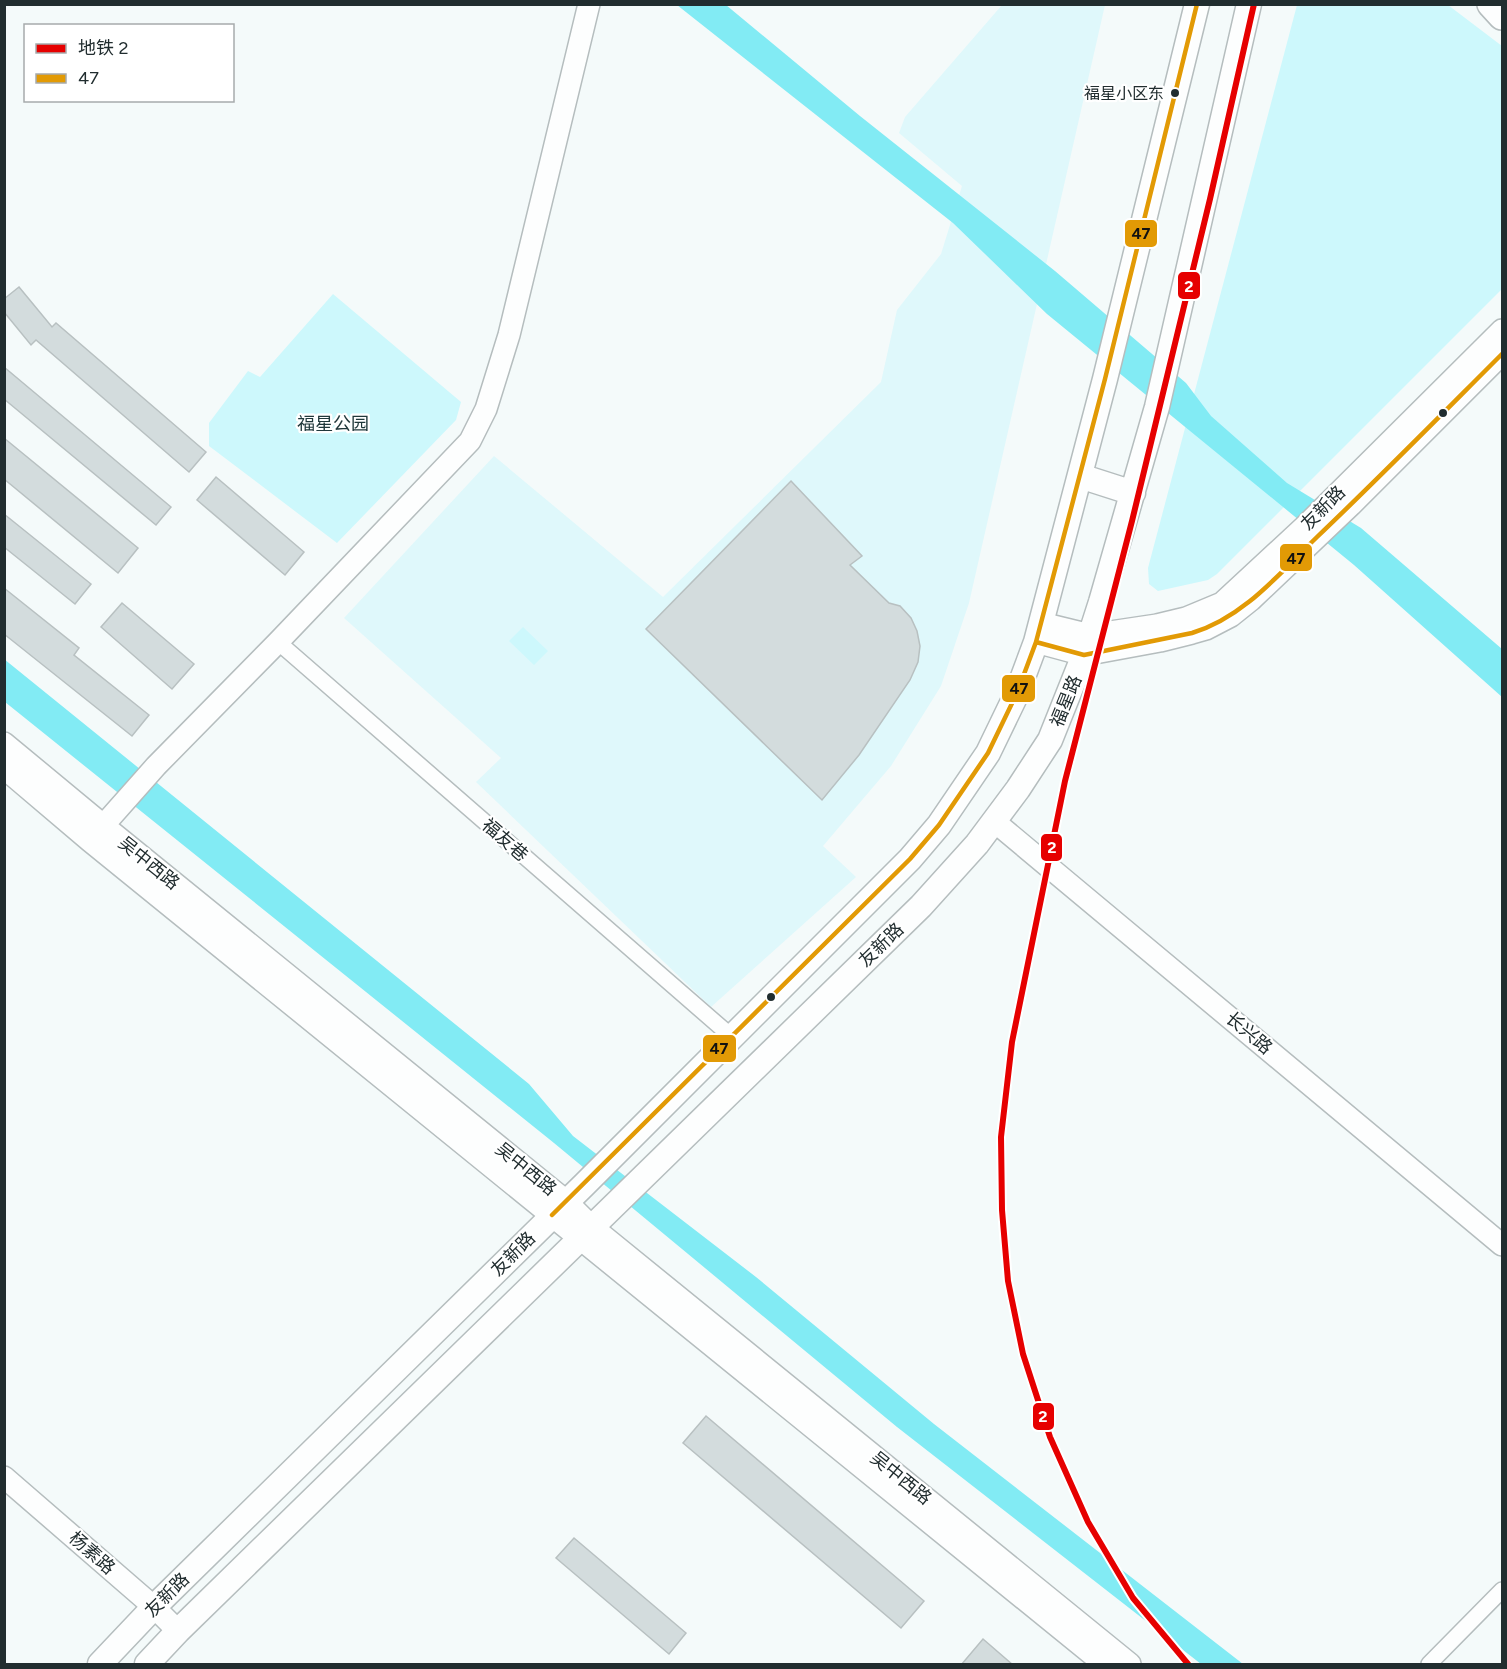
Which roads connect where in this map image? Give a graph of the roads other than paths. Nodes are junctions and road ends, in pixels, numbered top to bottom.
1 (589, 4) edge
2 (1197, 4) edge
3 (1249, 4) edge
4 (1491, 4) edge
5 (1503, 16) edge
6 (1503, 330) edge
7 (1503, 354) edge
8 (1080, 476) junction
9 (1133, 493) junction
10 (1345, 498) junction
11 (1039, 632) junction
12 (278, 642) junction
13 (1087, 645) junction
14 (4, 743) edge
15 (4, 768) edge
16 (995, 822) junction
17 (96, 833) junction
18 (921, 906) joint
19 (732, 1037) junction
20 (559, 1208) junction
21 (586, 1232) junction
22 (1503, 1245) edge
23 (4, 1477) edge
24 (1503, 1590) edge
25 (154, 1607) junction
26 (178, 1631) junction
27 (100, 1665) edge
28 (147, 1665) edge
29 (1104, 1665) edge
30 (1130, 1665) edge
31 (1429, 1665) edge

1 - 12 main road
2 - 8 main road
3 - 9 main road, 福星路
4 - 5 highway
6 - 10 main road, 友新路
7 - 10 main road, 友新路
8 - 9 main road
8 - 11 main road
9 - 13 main road, 福星路
10 - 13 main road, 友新路
11 - 13 main road, 友新路
11 - 19 main road, 友新路
12 - 17 main road
12 - 19 street, 福友巷
13 - 16 main road, 福星路
14 - 17 main road, 吴中西路
15 - 17 main road, 吴中西路
16 - 18 main road, 福星路
16 - 22 main road, 长兴路
17 - 20 main road, 吴中西路
18 - 21 main road, 友新路
19 - 20 main road, 友新路
20 - 21 main road, 吴中西路
20 - 25 main road, 友新路
21 - 26 main road, 友新路
21 - 29 main road, 吴中西路
21 - 30 main road, 吴中西路
23 - 25 main road, 杨素路
24 - 31 street
25 - 26 main road, 杨素路
25 - 27 main road, 友新路
26 - 28 main road, 友新路

